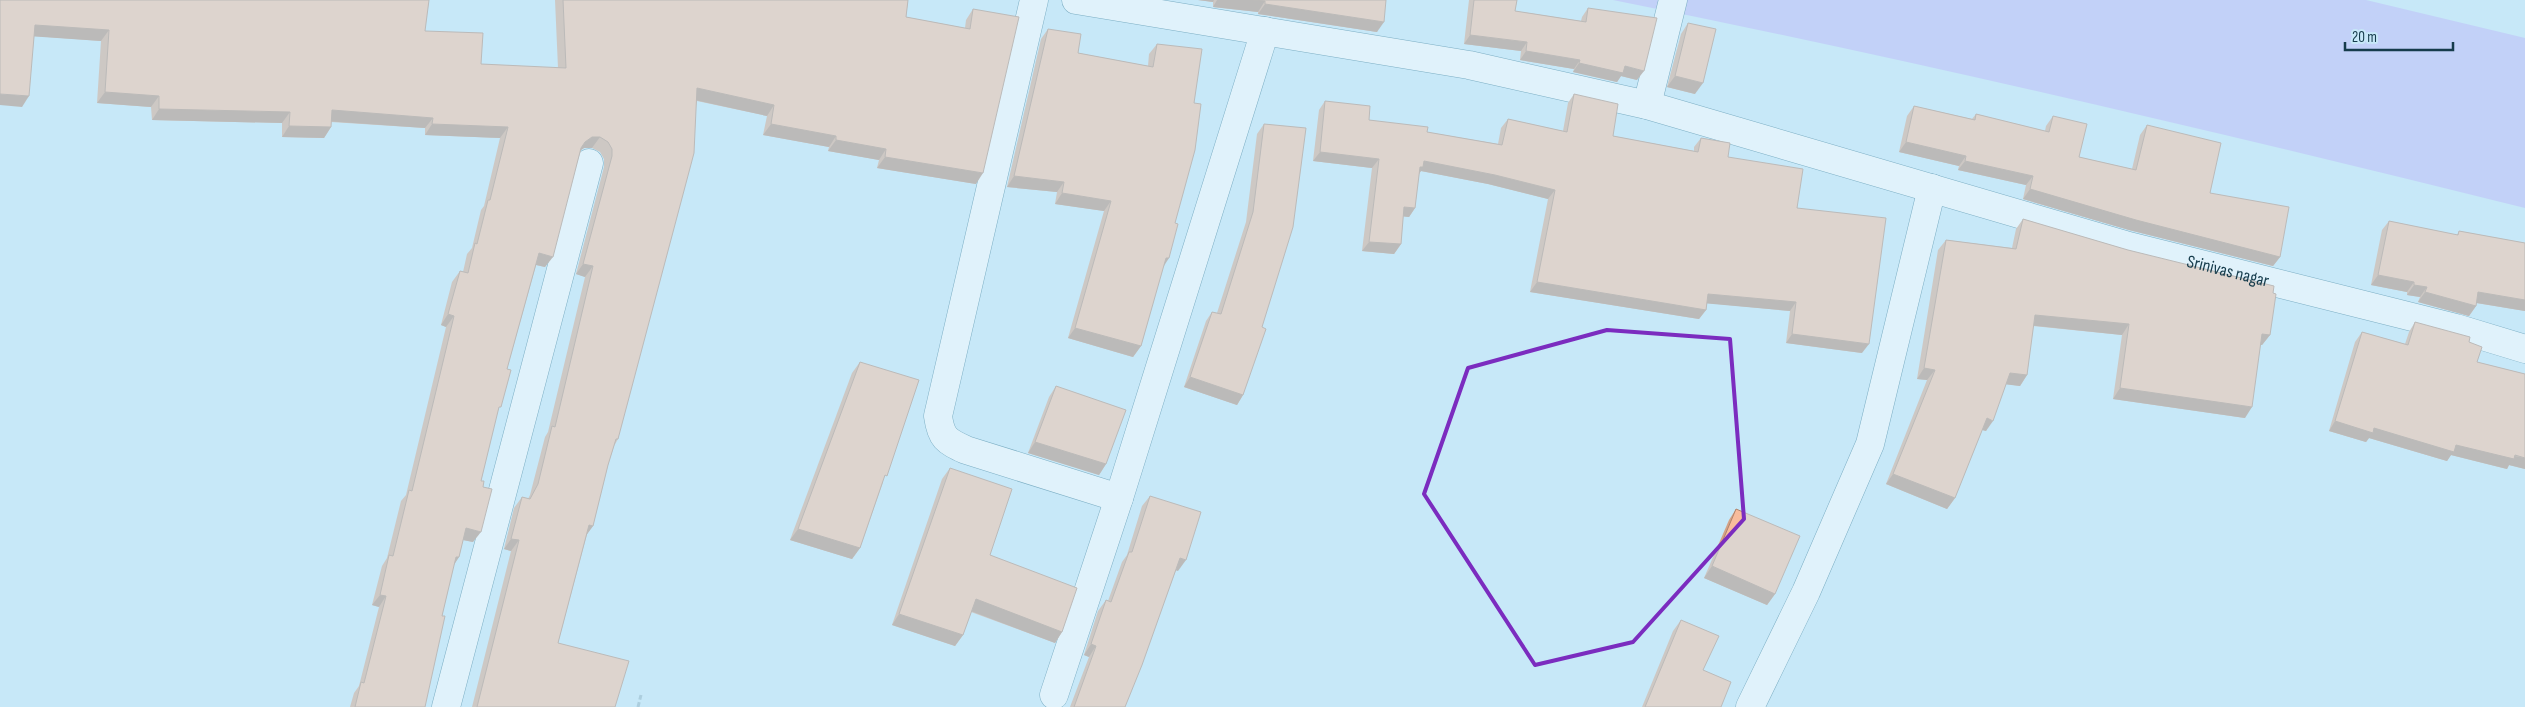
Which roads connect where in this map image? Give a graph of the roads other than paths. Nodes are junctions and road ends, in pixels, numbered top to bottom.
1 (1034, 0) edge
2 (1076, 0) edge
3 (1672, 0) edge
4 (1265, 31) junction
5 (1647, 105) junction
6 (589, 163) dead end
7 (1932, 188) junction
8 (2525, 349) edge
9 (1119, 498) junction
10 (1054, 695) dead end
11 (446, 707) edge
12 (1750, 707) edge

1 - 9 street
2 - 4 street, Srinivas nagar
3 - 5 street
4 - 5 street, Srinivas nagar
4 - 9 street
5 - 7 street, Srinivas nagar
6 - 11 street
7 - 8 street, Srinivas nagar
7 - 12 street
9 - 10 street

